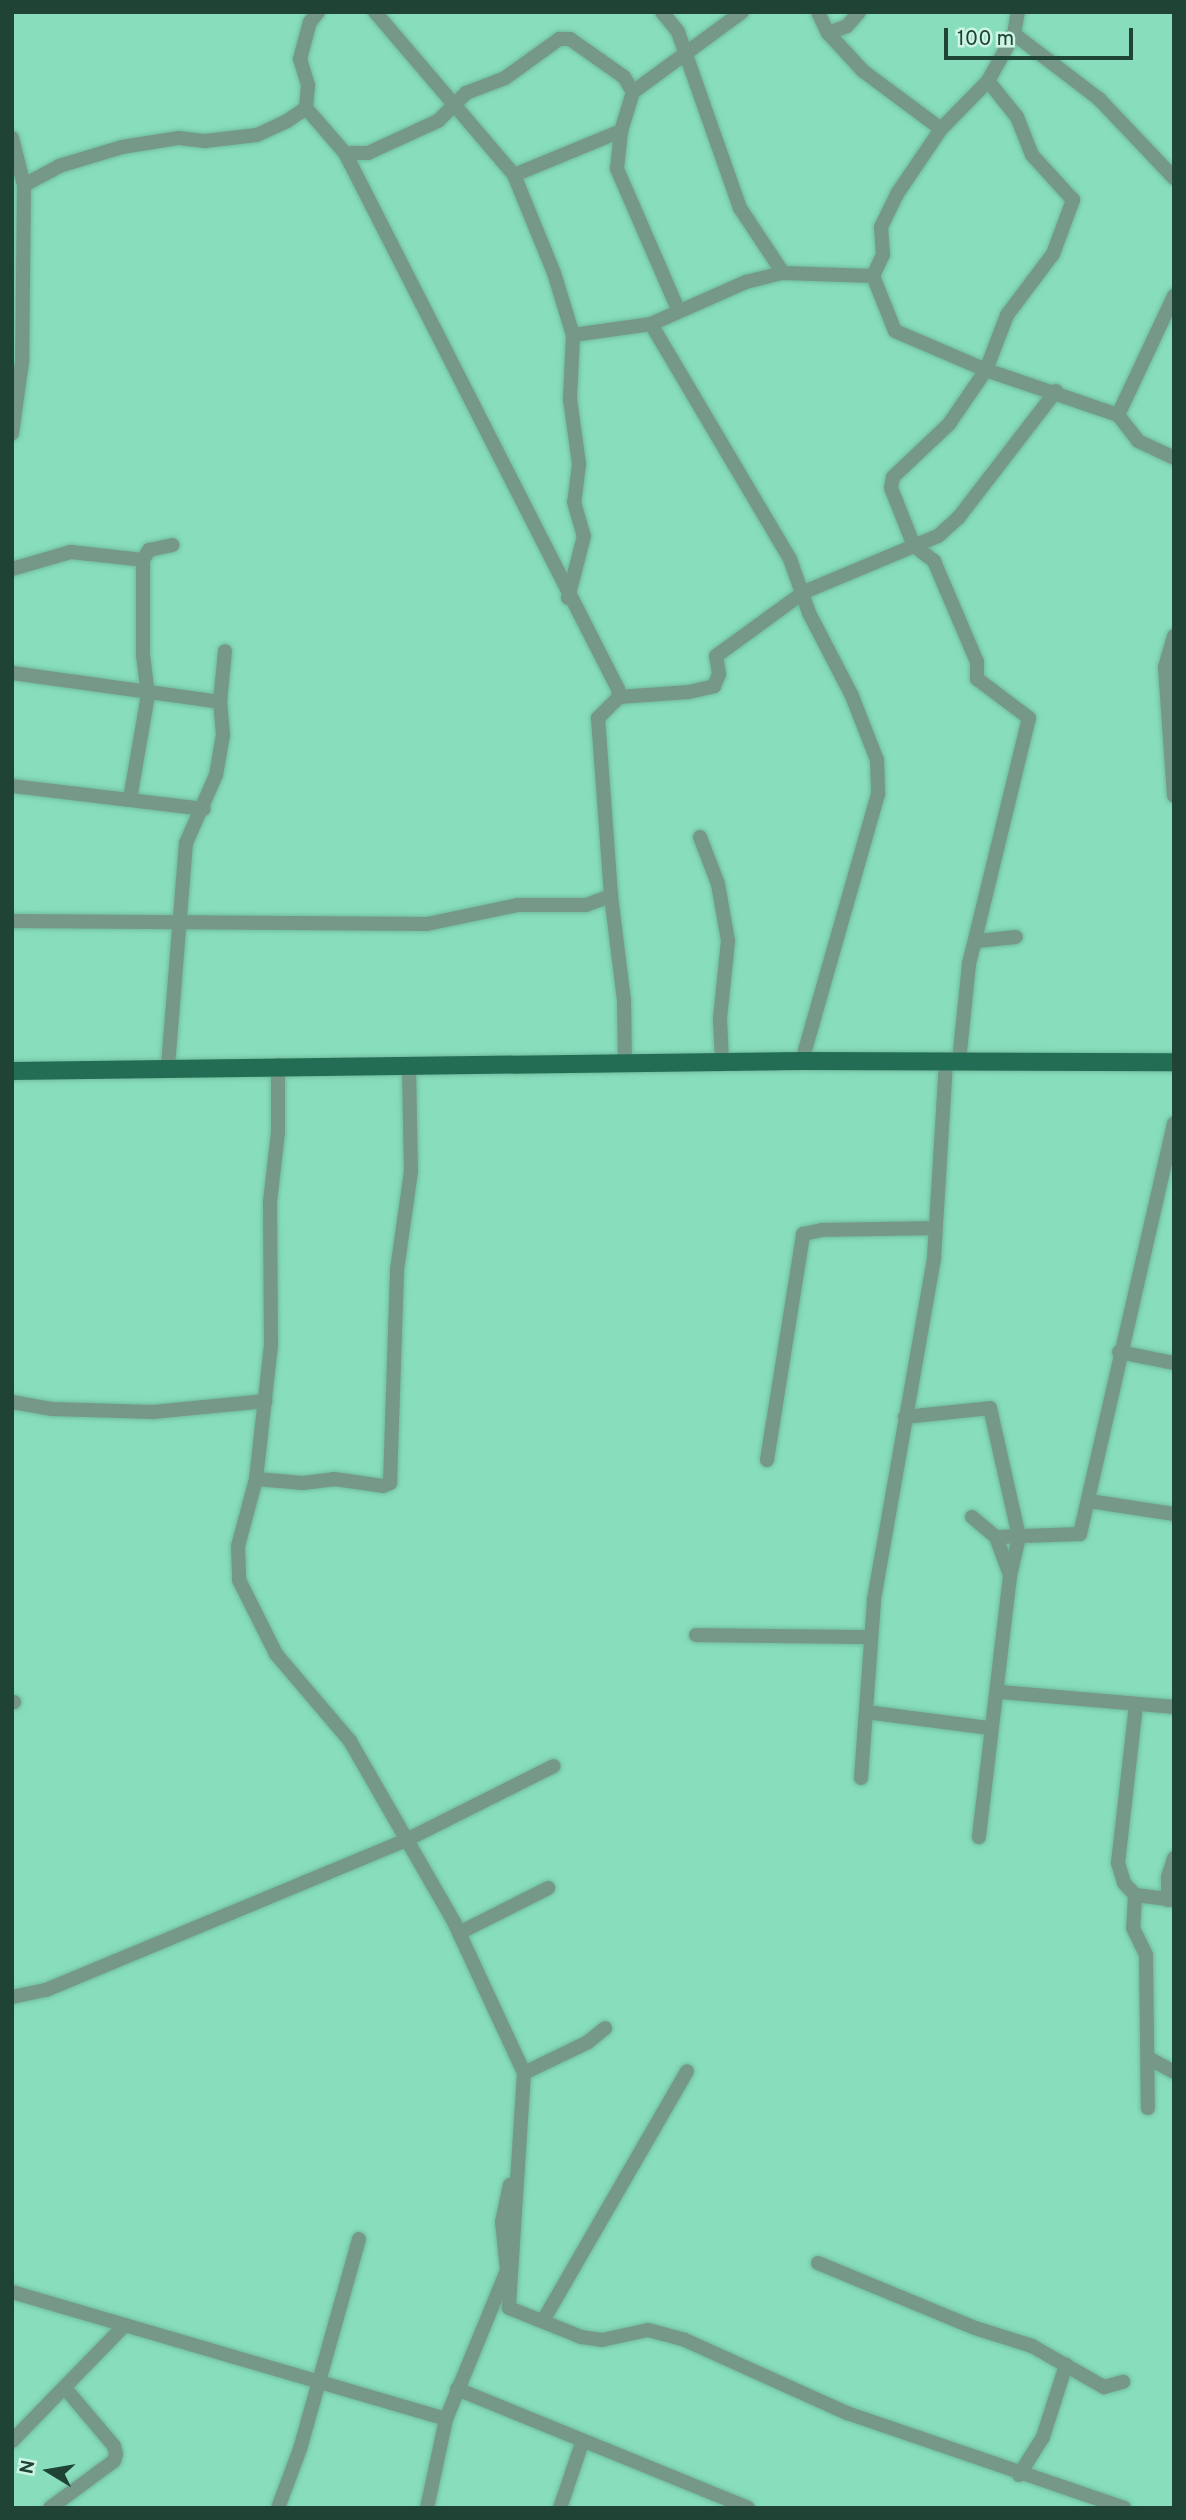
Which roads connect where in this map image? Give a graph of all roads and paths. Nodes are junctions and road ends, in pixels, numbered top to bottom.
1 (318, 12) edge
2 (375, 12) edge
3 (662, 12) edge
4 (742, 12) edge
5 (818, 12) edge
6 (859, 12) edge
7 (1018, 12) edge
8 (828, 33) junction
9 (1014, 34) junction
10 (685, 58) junction
11 (988, 82) junction
12 (633, 92) junction
13 (454, 106) junction
14 (306, 108) junction
15 (941, 129) junction
16 (621, 131) junction
17 (12, 138) edge
18 (345, 153) junction
19 (514, 175) junction
20 (1174, 178) edge
21 (24, 185) junction
22 (783, 273) junction
23 (873, 276) junction
24 (1174, 296) edge
25 (678, 309) junction
26 (651, 324) junction
27 (16, 326) edge
28 (573, 335) junction
29 (986, 370) junction
30 (1056, 391) junction
31 (1118, 415) junction
32 (12, 433) edge
33 (1174, 458) edge
34 (172, 545) dead end
35 (914, 546) junction
36 (143, 561) junction
37 (12, 569) edge
38 (804, 592) junction
39 (568, 598) junction
40 (1174, 636) edge
41 (225, 651) dead end
42 (12, 673) edge
43 (148, 695) junction
44 (619, 697) junction
45 (220, 702) junction
46 (12, 786) edge
47 (1174, 796) edge
48 (130, 799) junction
49 (204, 809) junction
50 (700, 837) dead end
51 (611, 896) junction
52 (12, 920) edge
53 (177, 925) junction
54 (1016, 937) dead end
55 (977, 941) junction
56 (802, 1060) junction
57 (722, 1061) junction
58 (952, 1061) junction
59 (1174, 1062) edge
60 (278, 1065) junction
61 (625, 1065) junction
62 (168, 1066) junction
63 (410, 1067) junction
64 (12, 1071) edge
65 (1174, 1124) edge
66 (934, 1227) junction
67 (1119, 1352) junction
68 (1174, 1363) edge
69 (265, 1401) junction
70 (12, 1402) edge
71 (905, 1418) junction
72 (767, 1460) dead end
73 (256, 1479) junction
74 (1089, 1501) junction
75 (1174, 1514) edge
76 (972, 1517) dead end
77 (996, 1537) junction
78 (1019, 1537) junction
79 (1010, 1576) junction
80 (696, 1635) dead end
81 (872, 1637) junction
82 (1000, 1692) junction
83 (1136, 1705) junction
84 (1174, 1707) edge
85 (866, 1712) junction
86 (990, 1728) junction
87 (554, 1766) dead end
88 (862, 1778) dead end
89 (979, 1837) dead end
90 (406, 1840) junction
91 (1174, 1858) edge
92 (548, 1888) dead end
93 (1135, 1895) junction
94 (1171, 1900) edge
95 (459, 1933) junction
96 (12, 1997) edge
97 (605, 2028) dead end
98 (1148, 2058) junction
99 (687, 2071) dead end
100 (1174, 2072) edge
101 (524, 2073) junction
102 (1148, 2108) dead end
103 (359, 2239) dead end
104 (818, 2263) dead end
105 (14, 2295) edge
106 (509, 2308) junction
107 (544, 2319) junction
108 (123, 2327) junction
109 (1066, 2365) junction
110 (318, 2379) junction
111 (1123, 2382) dead end
112 (65, 2388) junction
113 (457, 2389) junction
114 (446, 2419) junction
115 (12, 2441) edge
116 (582, 2443) junction
117 (1019, 2475) junction
118 (50, 2508) edge
119 (278, 2508) edge
120 (427, 2508) edge
121 (560, 2508) edge
122 (748, 2508) edge
123 (1124, 2508) edge

1 - 14 street
2 - 13 street
3 - 10 street
4 - 10 street
5 - 8 street
6 - 8 street
7 - 9 street
8 - 15 street
9 - 11 street
9 - 20 street
10 - 12 street
10 - 22 street
11 - 15 street
11 - 29 street
12 - 13 street
12 - 16 street
13 - 18 street
13 - 19 street
14 - 18 street
14 - 21 street
15 - 23 street
16 - 19 street
16 - 25 street
17 - 21 street
18 - 39 street
19 - 28 street
21 - 27 street
22 - 23 street
22 - 25 street
23 - 29 street
24 - 31 street
25 - 26 street
26 - 28 street
26 - 38 street
27 - 32 street
28 - 39 street
29 - 30 street
29 - 35 street
30 - 31 street
30 - 35 street
31 - 33 street
34 - 36 street
35 - 38 street
35 - 55 street
36 - 37 street
36 - 43 street
38 - 44 street
38 - 56 street
39 - 44 street
40 - 47 street
41 - 45 street
42 - 43 street
43 - 45 street
43 - 48 street
44 - 51 street
45 - 49 street
46 - 48 street
48 - 49 street
49 - 53 street
50 - 57 street
51 - 53 street
51 - 61 street
52 - 53 street
53 - 62 street
54 - 55 street
55 - 58 street
56 - 57 main road
56 - 58 main road
57 - 61 main road
58 - 59 main road
58 - 66 street
60 - 62 main road
60 - 63 main road
60 - 69 street
61 - 63 main road
62 - 64 main road
63 - 73 street
65 - 67 street
66 - 71 street
66 - 72 street
67 - 68 street
67 - 74 street
69 - 70 street
69 - 73 street
71 - 78 street
71 - 81 street
73 - 90 street
74 - 75 street
74 - 78 street
76 - 77 street
77 - 78 street
77 - 79 street
78 - 79 street
79 - 82 street
80 - 81 street
81 - 85 street
82 - 83 street
82 - 86 street
83 - 84 street
83 - 93 street
85 - 86 street
85 - 88 street
86 - 89 street
87 - 90 street
90 - 95 street
90 - 96 street
91 - 94 street
92 - 95 street
93 - 94 street
93 - 98 street
95 - 101 street
97 - 101 street
98 - 100 street
98 - 102 street
99 - 107 street
101 - 106 street
103 - 110 street
104 - 109 street
105 - 108 street
106 - 107 street
106 - 113 street
107 - 117 street
108 - 110 street
108 - 112 street
109 - 111 street
109 - 117 street
110 - 114 street
110 - 119 street
112 - 115 street
112 - 118 street
113 - 114 street
113 - 116 street
114 - 120 street
116 - 121 street
116 - 122 street
117 - 123 street

